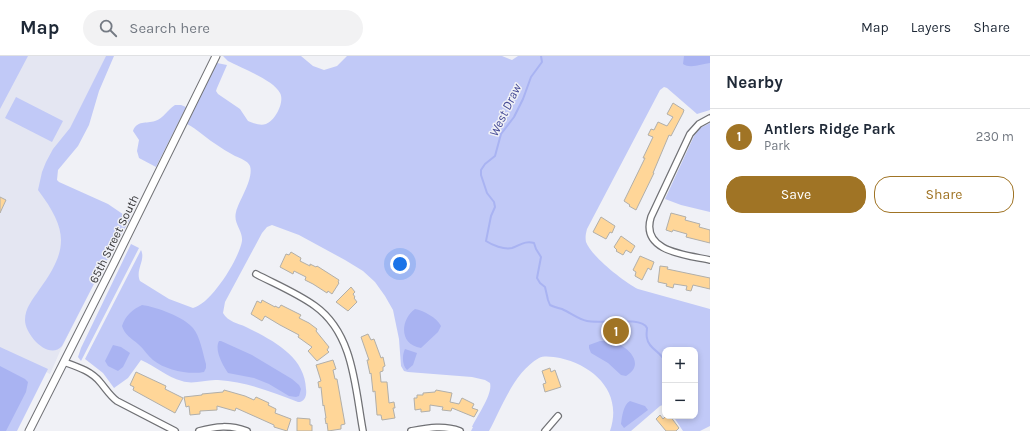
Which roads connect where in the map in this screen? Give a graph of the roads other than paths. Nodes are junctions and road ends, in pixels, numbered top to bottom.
1 (216, 56) edge
2 (710, 118) edge
3 (710, 260) edge
4 (256, 274) dead end
5 (64, 362) junction
6 (558, 416) dead end
7 (29, 431) edge
8 (175, 431) edge
9 (199, 431) edge
10 (247, 431) edge
11 (363, 431) edge
12 (411, 431) edge
13 (460, 431) edge
14 (545, 431) edge

1 - 5 street, 65th Street South
2 - 3 street
4 - 11 street
5 - 7 street, 65th Street South
5 - 8 street
6 - 14 street
9 - 10 street
12 - 13 street

